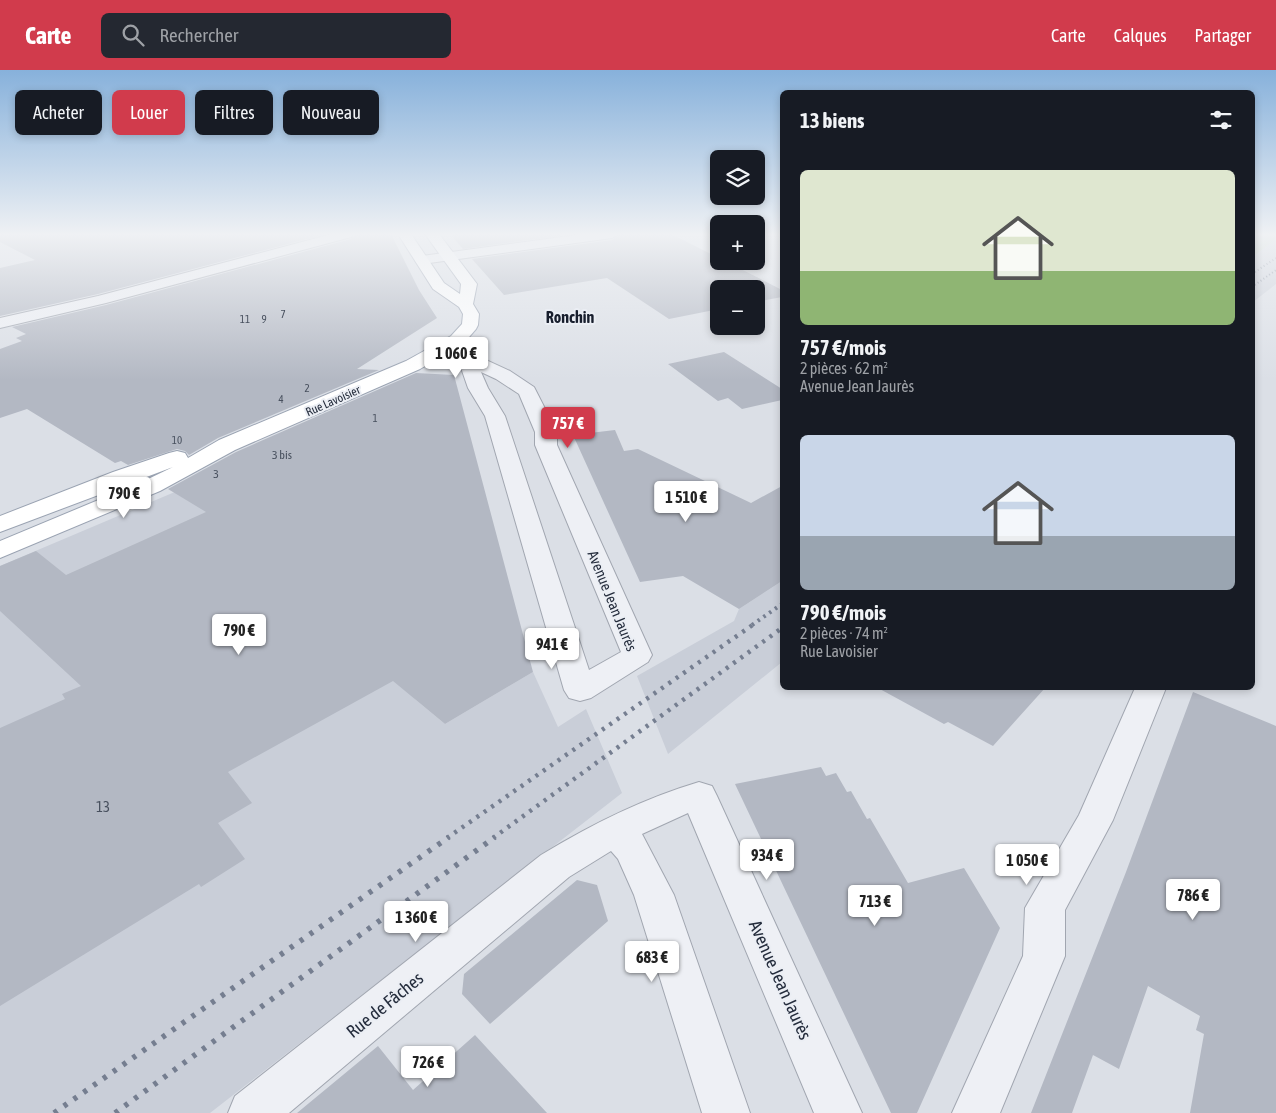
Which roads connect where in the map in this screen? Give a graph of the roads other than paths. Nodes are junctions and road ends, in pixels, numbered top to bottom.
1 (165, 283) edge
2 (437, 283) edge
3 (468, 283) edge
4 (465, 304) junction
5 (0, 323) edge
6 (438, 351) junction
7 (466, 358) junction
8 (227, 445) junction
9 (0, 525) edge
10 (0, 550) edge
11 (1149, 690) edge
12 (617, 831) junction
13 (252, 1113) edge
14 (726, 1113) edge
15 (838, 1113) edge
16 (976, 1113) edge

1 - 5 street
2 - 4 main road
3 - 4 main road
4 - 6 main road
6 - 7 street, Avenue Jean Jaurès
6 - 8 main road, Rue Lavoisier
7 - 7 street, Avenue Jean Jaurès
8 - 9 main road, Rue Lavoisier
8 - 10 main road, Rue Lavoisier
11 - 16 street
12 - 13 street, Rue de Fâches
12 - 14 street
12 - 15 street, Avenue Jean Jaurès

